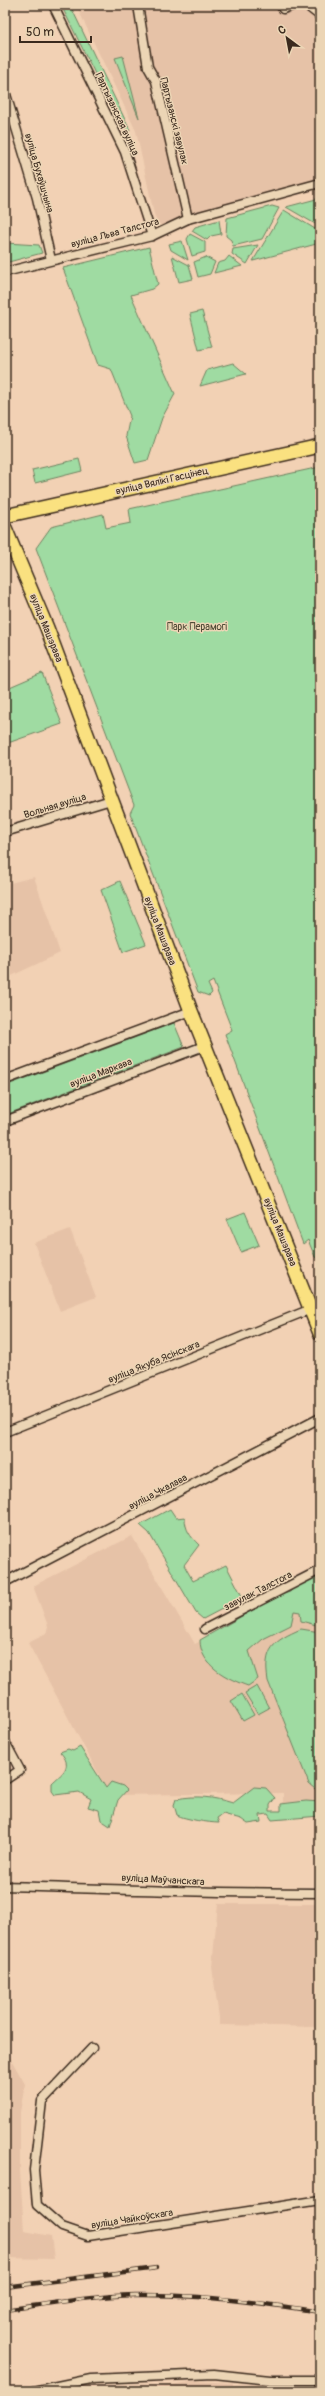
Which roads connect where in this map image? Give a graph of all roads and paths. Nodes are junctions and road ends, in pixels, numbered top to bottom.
1 (53, 5) edge
2 (138, 5) edge
3 (280, 5) edge
4 (294, 5) edge
5 (306, 5) edge
6 (320, 16) edge
7 (5, 91) edge
8 (320, 184) edge
9 (188, 219) junction
10 (152, 236) junction
11 (51, 260) junction
12 (5, 272) edge
13 (320, 446) edge
14 (5, 516) edge
15 (5, 528) edge
16 (111, 800) junction
17 (5, 832) edge
18 (191, 1011) junction
19 (204, 1046) junction
20 (5, 1080) edge
21 (5, 1121) edge
22 (311, 1309) junction
23 (320, 1332) edge
24 (320, 1418) edge
25 (5, 1432) edge
26 (320, 1570) edge
27 (5, 1582) edge
28 (205, 1629) dead end
29 (5, 1742) edge
30 (5, 1780) edge
31 (5, 1886) edge
32 (320, 1893) edge
33 (92, 2048) dead end
34 (320, 2200) edge
35 (320, 2380) edge
36 (33, 2391) edge

1 - 10 street, Партызанская вуліца
2 - 9 street, Партызанскі завулак
3 - 4 street
5 - 6 street
7 - 11 street, вуліца Бухаўшчына
8 - 9 street, вуліца Льва Талстога
9 - 10 street, вуліца Льва Талстога
10 - 11 street, вуліца Льва Талстога
11 - 12 street, вуліца Льва Талстога
13 - 14 main road, вуліца Вялікі Гасцінец
15 - 16 main road, вуліца Машэрава
16 - 17 street, Вольная вуліца
16 - 18 main road, вуліца Машэрава
18 - 19 main road, вуліца Машэрава
18 - 20 street
19 - 21 street, вуліца Маркава
19 - 22 main road, вуліца Машэрава
22 - 23 main road, вуліца Машэрава
22 - 25 street, вуліца Якуба Ясінскага
24 - 27 street, вуліца Чкалава
26 - 28 street, завулак Талстога
29 - 30 street
31 - 32 street, вуліца Маўчанскага
33 - 34 street, вуліца Чайкоўскага
35 - 36 street

